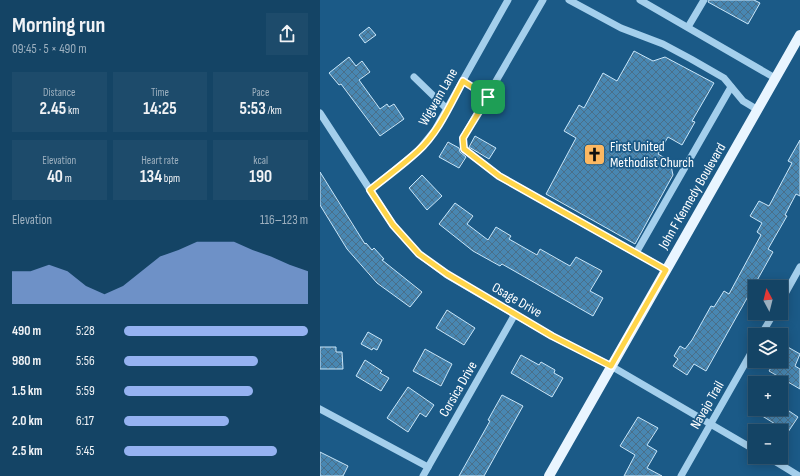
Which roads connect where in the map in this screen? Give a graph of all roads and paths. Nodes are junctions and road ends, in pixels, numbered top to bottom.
1 (508, 0) edge
2 (544, 0) edge
3 (569, 0) edge
4 (640, 0) edge
5 (704, 0) edge
6 (688, 27) junction
7 (800, 35) edge
8 (414, 77) dead end
9 (775, 78) junction
10 (463, 81) junction
11 (731, 87) junction
12 (488, 97) junction
13 (447, 109) junction
14 (758, 110) junction
15 (320, 113) edge
16 (370, 190) junction
17 (636, 253) junction
18 (800, 267) edge
19 (666, 270) junction
20 (788, 288) edge
21 (515, 314) junction
22 (748, 358) edge
23 (611, 366) junction
24 (320, 409) edge
25 (710, 425) junction
26 (748, 446) edge
27 (779, 464) edge
28 (428, 467) junction
29 (423, 476) edge
30 (549, 476) edge
31 (681, 476) edge
32 (799, 476) edge

1 - 10 street, Wigwam Lane
2 - 12 street
3 - 11 street
4 - 6 street
5 - 6 street
6 - 9 street
7 - 9 main road, John F Kennedy Boulevard
8 - 13 street
9 - 14 main road, John F Kennedy Boulevard
10 - 12 street
10 - 13 street, Wigwam Lane
11 - 14 street
11 - 17 street
12 - 17 street
13 - 16 street, Wigwam Lane
14 - 19 main road, John F Kennedy Boulevard
15 - 16 street, Osage Drive
16 - 21 street, Osage Drive
17 - 19 street
18 - 20 street
19 - 23 main road, John F Kennedy Boulevard
21 - 23 street, Osage Drive
21 - 28 street, Corsica Drive
22 - 25 street, Navajo Trail
23 - 25 street, Osage Drive
23 - 30 main road, John F Kennedy Boulevard
24 - 28 street
25 - 26 street, Osage Drive
25 - 31 street, Navajo Trail
27 - 32 street
28 - 29 street, Corsica Drive

